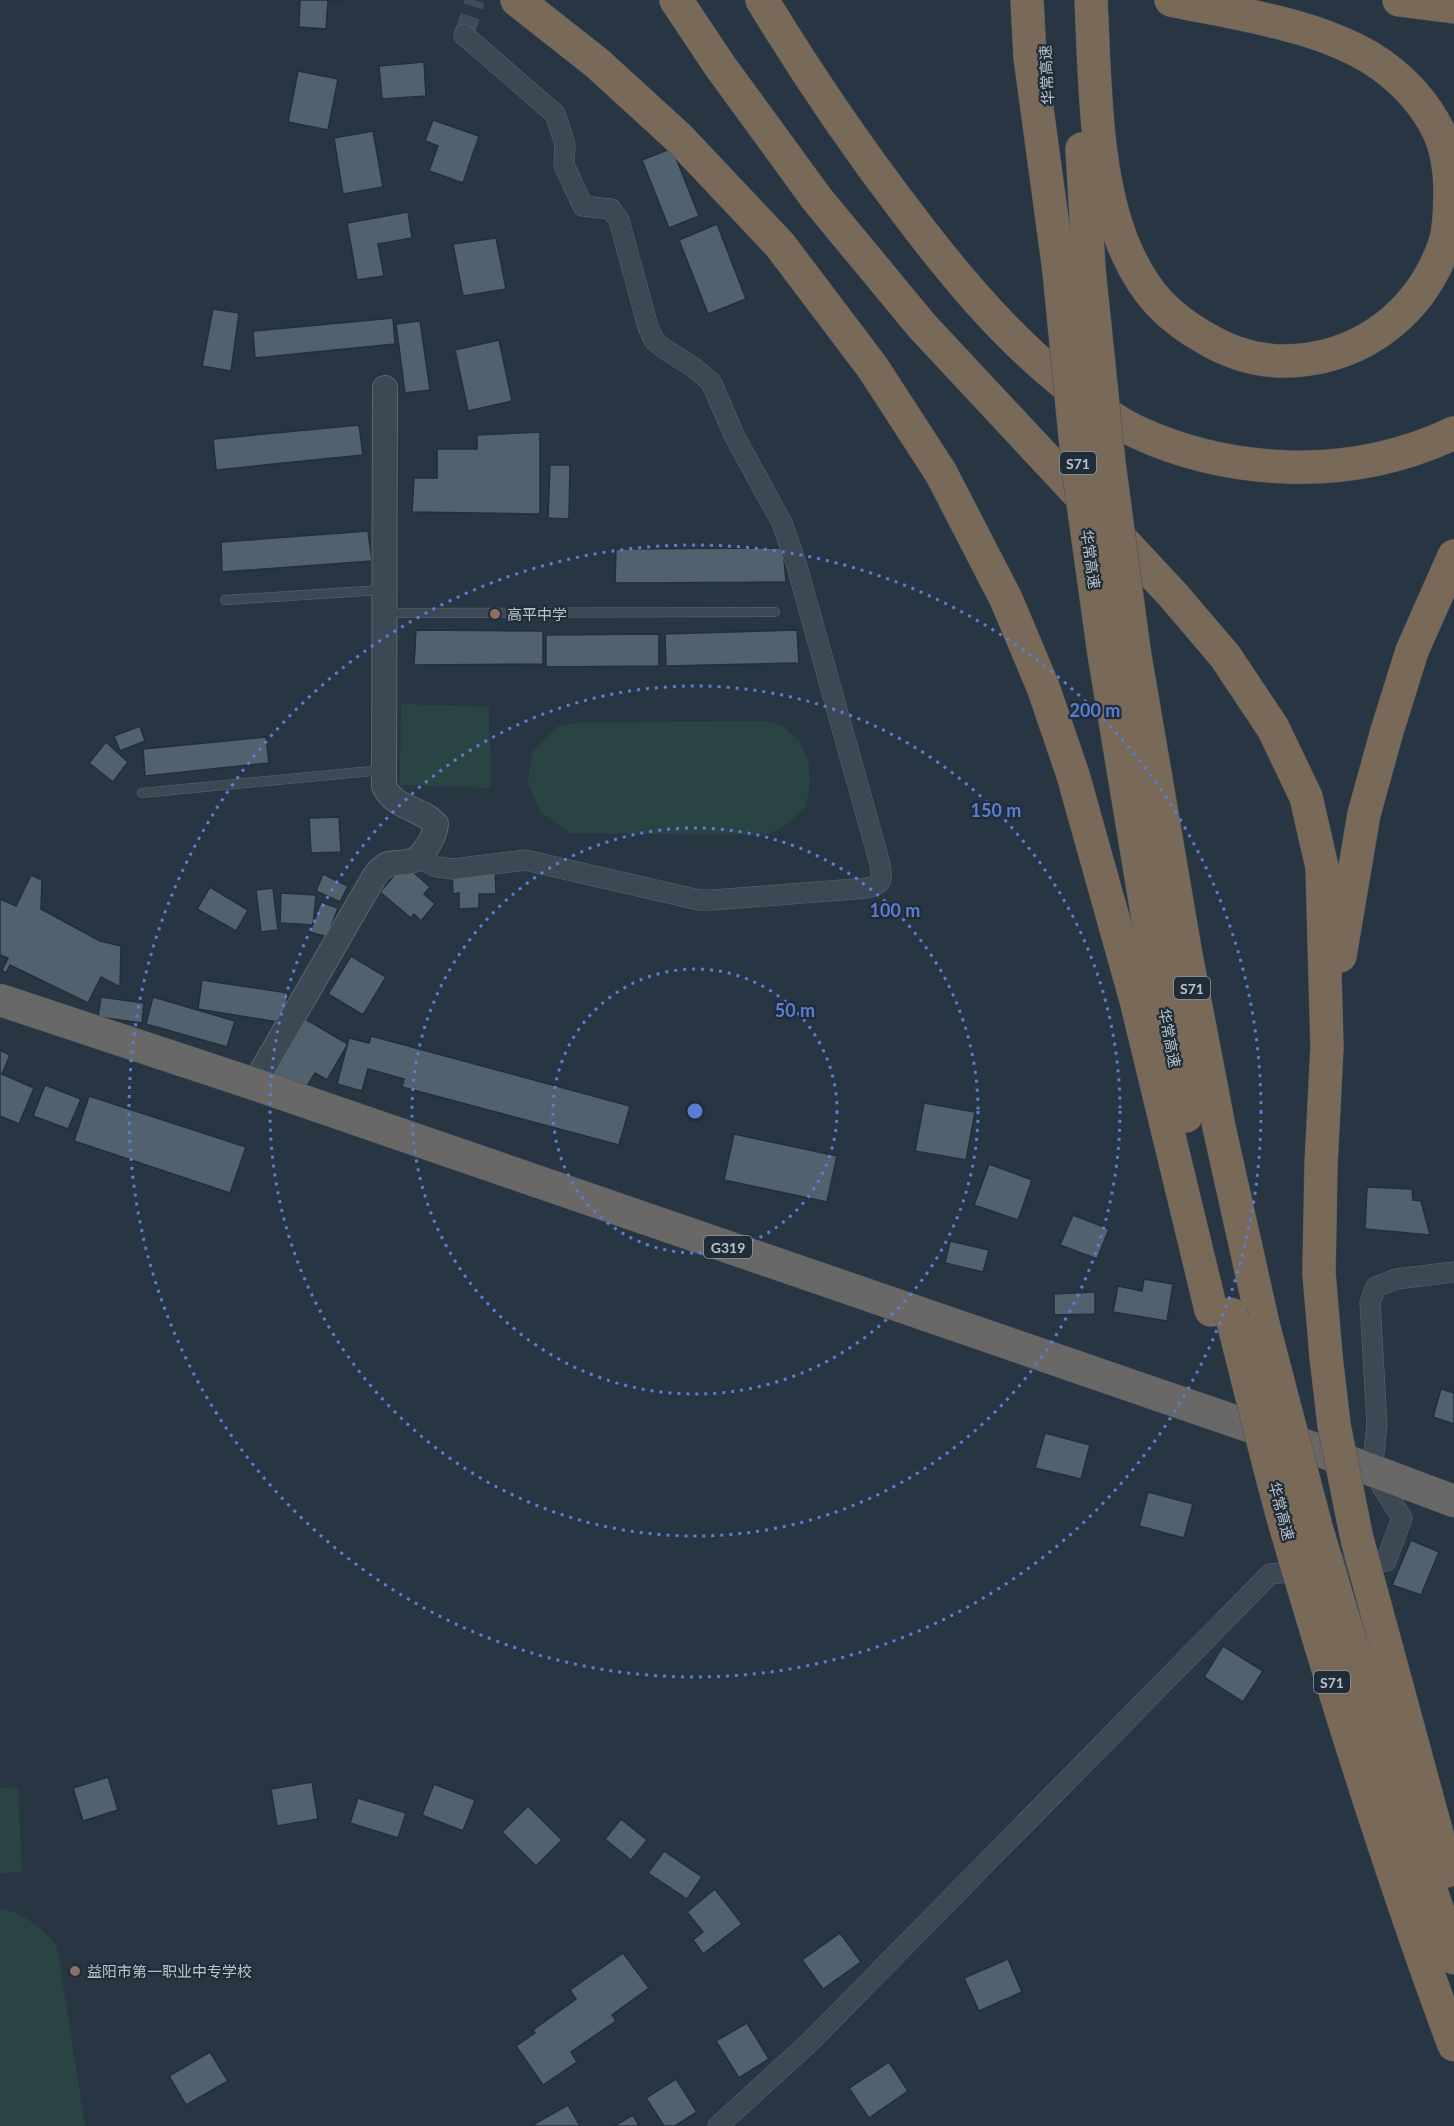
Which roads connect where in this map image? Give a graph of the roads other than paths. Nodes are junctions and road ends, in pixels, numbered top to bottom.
1 (517, 0) edge
2 (676, 0) edge
3 (762, 0) edge
4 (1027, 0) edge
5 (1042, 0) edge
6 (1075, 0) edge
7 (1090, 0) edge
8 (1171, 0) edge
9 (1399, 0) edge
10 (1454, 7) edge
11 (464, 35) dead end
12 (1085, 55) junction
13 (1037, 57) junction
14 (1074, 270) junction
15 (385, 388) dead end
16 (1454, 433) edge
17 (1454, 556) edge
18 (225, 600) dead end
19 (385, 601) junction
20 (775, 612) dead end
21 (1119, 652) junction
22 (384, 770) junction
23 (142, 793) dead end
24 (418, 858) junction
25 (0, 1000) edge
26 (1327, 1047) junction
27 (254, 1084) junction
28 (1454, 1272) edge
29 (1221, 1312) junction
30 (1372, 1470) junction
31 (1454, 1501) edge
32 (1454, 1896) edge
33 (1454, 1958) edge
34 (1454, 2045) edge
35 (718, 2126) edge

1 - 29 highway
2 - 26 highway
3 - 16 highway
4 - 13 highway
5 - 13 highway, 华常高速
6 - 12 highway, 华常高速 / S71
7 - 12 highway
8 - 12 highway
9 - 10 highway
11 - 24 street
12 - 14 highway, 华常高速 / S71
13 - 14 highway
14 - 21 highway, 华常高速 / S71, bridge
15 - 19 street
17 - 26 highway
18 - 19 lane
19 - 20 lane
19 - 22 street
21 - 29 highway, 华常高速 / S71
21 - 33 highway, 华常高速 / S71, bridge
22 - 23 lane
22 - 24 street
24 - 27 street
25 - 27 highway, G319
26 - 32 highway, bridge
27 - 30 highway, G319
28 - 30 street
29 - 34 highway, 华常高速 / S71, bridge
30 - 31 highway, G319
30 - 35 street

